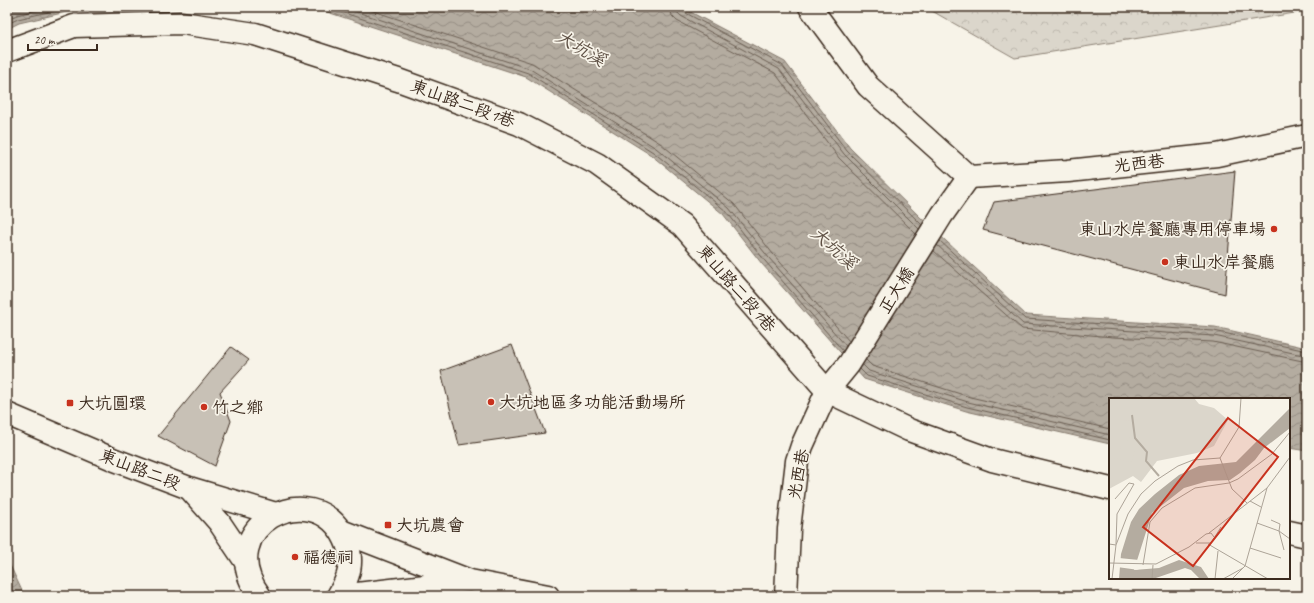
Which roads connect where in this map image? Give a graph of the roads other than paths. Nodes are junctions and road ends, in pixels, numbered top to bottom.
1 (810, 7) edge
2 (7, 51) edge
3 (1307, 136) edge
4 (969, 176) junction
5 (849, 364) joint
6 (827, 391) junction
7 (7, 414) edge
8 (189, 488) junction
9 (1109, 489) edge
10 (276, 514) junction
11 (341, 531) junction
12 (1290, 532) edge
13 (1307, 536) edge
14 (246, 562) junction
15 (470, 581) junction
16 (254, 592) edge
17 (339, 596) edge
18 (548, 596) edge
19 (786, 596) edge

1 - 4 street
2 - 6 street, 東山路二段1巷
3 - 4 street, 光西巷
4 - 5 street, 正大橋
5 - 6 street, 光西巷
6 - 9 street
6 - 19 street, 光西巷
7 - 8 street, 東山路二段
8 - 10 street, 東山路二段
8 - 14 street
10 - 11 street
10 - 14 street
11 - 15 street
11 - 17 street
12 - 13 street
14 - 16 street
15 - 17 street
15 - 18 street

